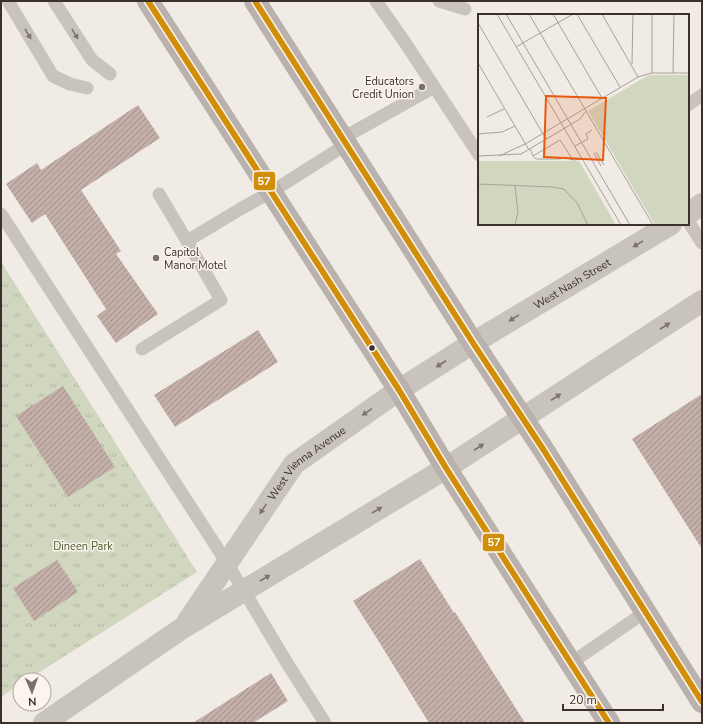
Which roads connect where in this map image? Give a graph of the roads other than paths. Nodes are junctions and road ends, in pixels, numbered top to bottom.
1 (8, 1) edge
2 (54, 1) edge
3 (148, 1) edge
4 (255, 1) edge
5 (376, 1) edge
6 (439, 1) edge
7 (465, 9) dead end
8 (110, 74) dead end
9 (434, 87) junction
10 (87, 88) dead end
11 (702, 95) edge
12 (689, 103) edge
13 (345, 141) junction
14 (478, 153) edge
15 (271, 192) junction
16 (159, 194) dead end
17 (702, 204) edge
18 (689, 213) edge
19 (1, 214) edge
20 (689, 223) edge
21 (669, 225) edge
22 (187, 241) junction
23 (702, 243) edge
24 (702, 302) edge
25 (473, 343) junction
26 (142, 349) dead end
27 (399, 390) junction
28 (524, 418) junction
29 (446, 468) junction
30 (227, 563) junction
31 (244, 591) junction
32 (645, 612) junction
33 (184, 627) junction
34 (571, 663) junction
35 (702, 702) edge
36 (44, 723) edge
37 (325, 723) edge
38 (609, 723) edge

1 -> 10 lane
2 -> 8 lane
3 - 15 main road
4 - 13 main road
5 - 9 lane
6 - 7 lane
9 - 13 lane
9 - 14 lane
11 - 12 lane
13 - 15 lane
13 - 25 main road
15 - 22 lane
15 - 27 main road
16 - 22 lane
17 - 18 street
19 - 30 lane
20 - 23 lane
21 -> 25 street, West Nash Street
22 - 26 lane
28 -> 24 street
25 -> 27 street, West Vienna Avenue
25 - 28 main road
27 - 29 main road
27 -> 30 street, West Vienna Avenue
29 -> 28 street, West Vienna Avenue
28 - 32 main road
31 -> 29 street, West Vienna Avenue
29 - 34 main road
30 - 31 lane
30 - 33 street, West Vienna Avenue
31 - 33 street, West Vienna Avenue
31 - 37 lane
32 - 34 lane
32 - 35 main road
33 - 36 street, West Vienna Avenue
34 - 38 main road

